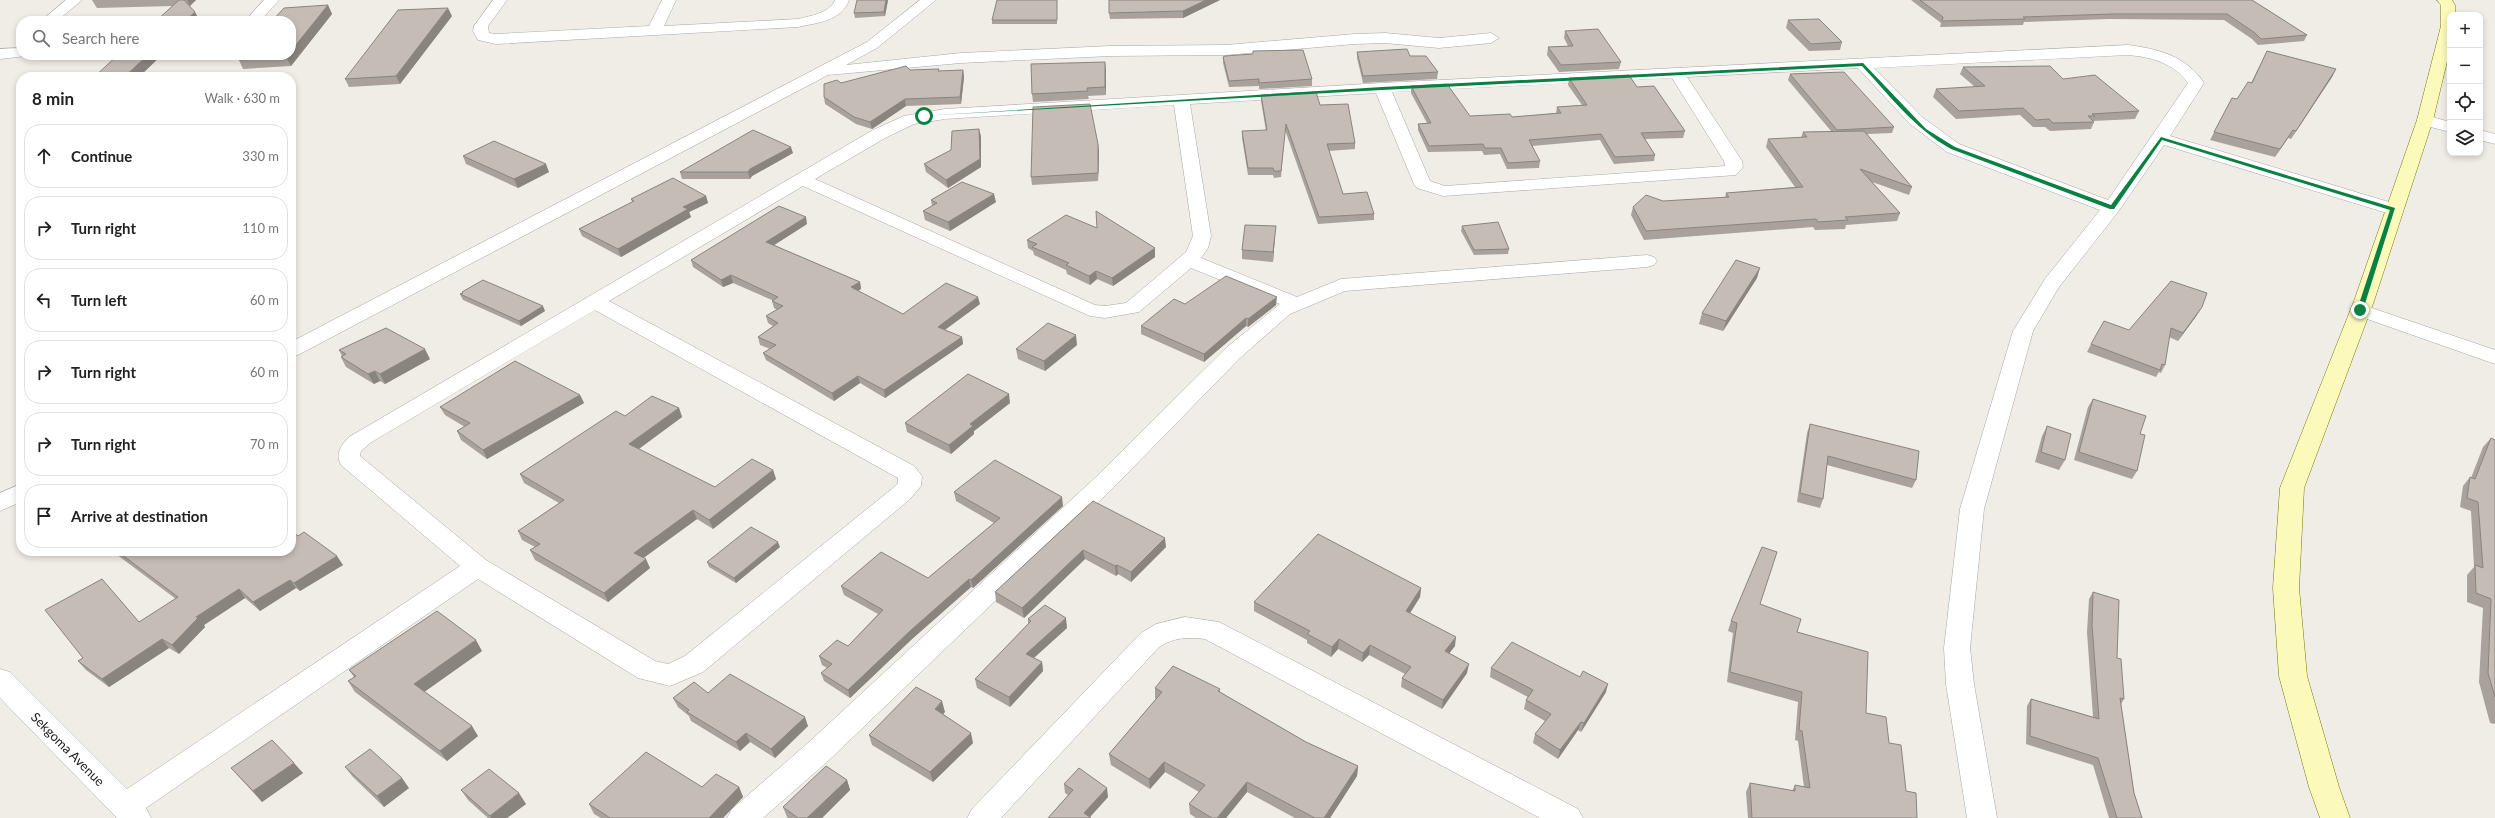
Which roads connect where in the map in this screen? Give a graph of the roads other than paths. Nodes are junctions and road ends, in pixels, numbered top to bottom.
1 (75, 0) edge
2 (272, 0) edge
3 (500, 0) edge
4 (669, 0) edge
5 (842, 0) edge
6 (929, 0) edge
7 (2444, 0) edge
8 (54, 16) edge
9 (257, 16) edge
10 (654, 32) junction
11 (1491, 38) dead end
12 (1863, 65) junction
13 (819, 73) junction
14 (1678, 74) junction
15 (1382, 88) junction
16 (1181, 101) junction
17 (2425, 120) junction
18 (2447, 126) edge
19 (2483, 136) edge
20 (2161, 138) junction
21 (2495, 139) edge
22 (802, 179) junction
23 (2112, 208) junction
24 (2393, 210) junction
25 (1188, 260) junction
26 (1647, 261) dead end
27 (594, 301) junction
28 (1297, 304) junction
29 (2360, 310) junction
30 (296, 347) edge
31 (2495, 356) edge
32 (16, 495) edge
33 (0, 503) edge
34 (477, 567) junction
35 (0, 680) edge
36 (130, 812) edge
37 (742, 818) edge
38 (982, 818) edge
39 (1568, 818) edge
40 (1982, 818) edge
41 (2335, 818) edge

1 - 8 street
2 - 9 street
3 - 10 street
4 - 10 street
5 - 10 street
6 - 13 street
7 - 17 street
11 - 13 street
12 - 14 street
12 - 20 street
12 - 23 street
13 - 30 street
14 - 15 street
14 - 15 street
15 - 16 street
16 - 22 street
16 - 25 street
17 - 18 street
17 - 24 street
19 - 21 street
20 - 23 street
20 - 24 street
22 - 25 street
22 - 27 street
23 - 40 street
24 - 29 street
25 - 28 street
26 - 28 street
27 - 34 street
27 - 34 street
28 - 37 street
29 - 31 street
29 - 41 street
32 - 33 street
34 - 36 street
35 - 36 street, Sekgoma Avenue
38 - 39 street

